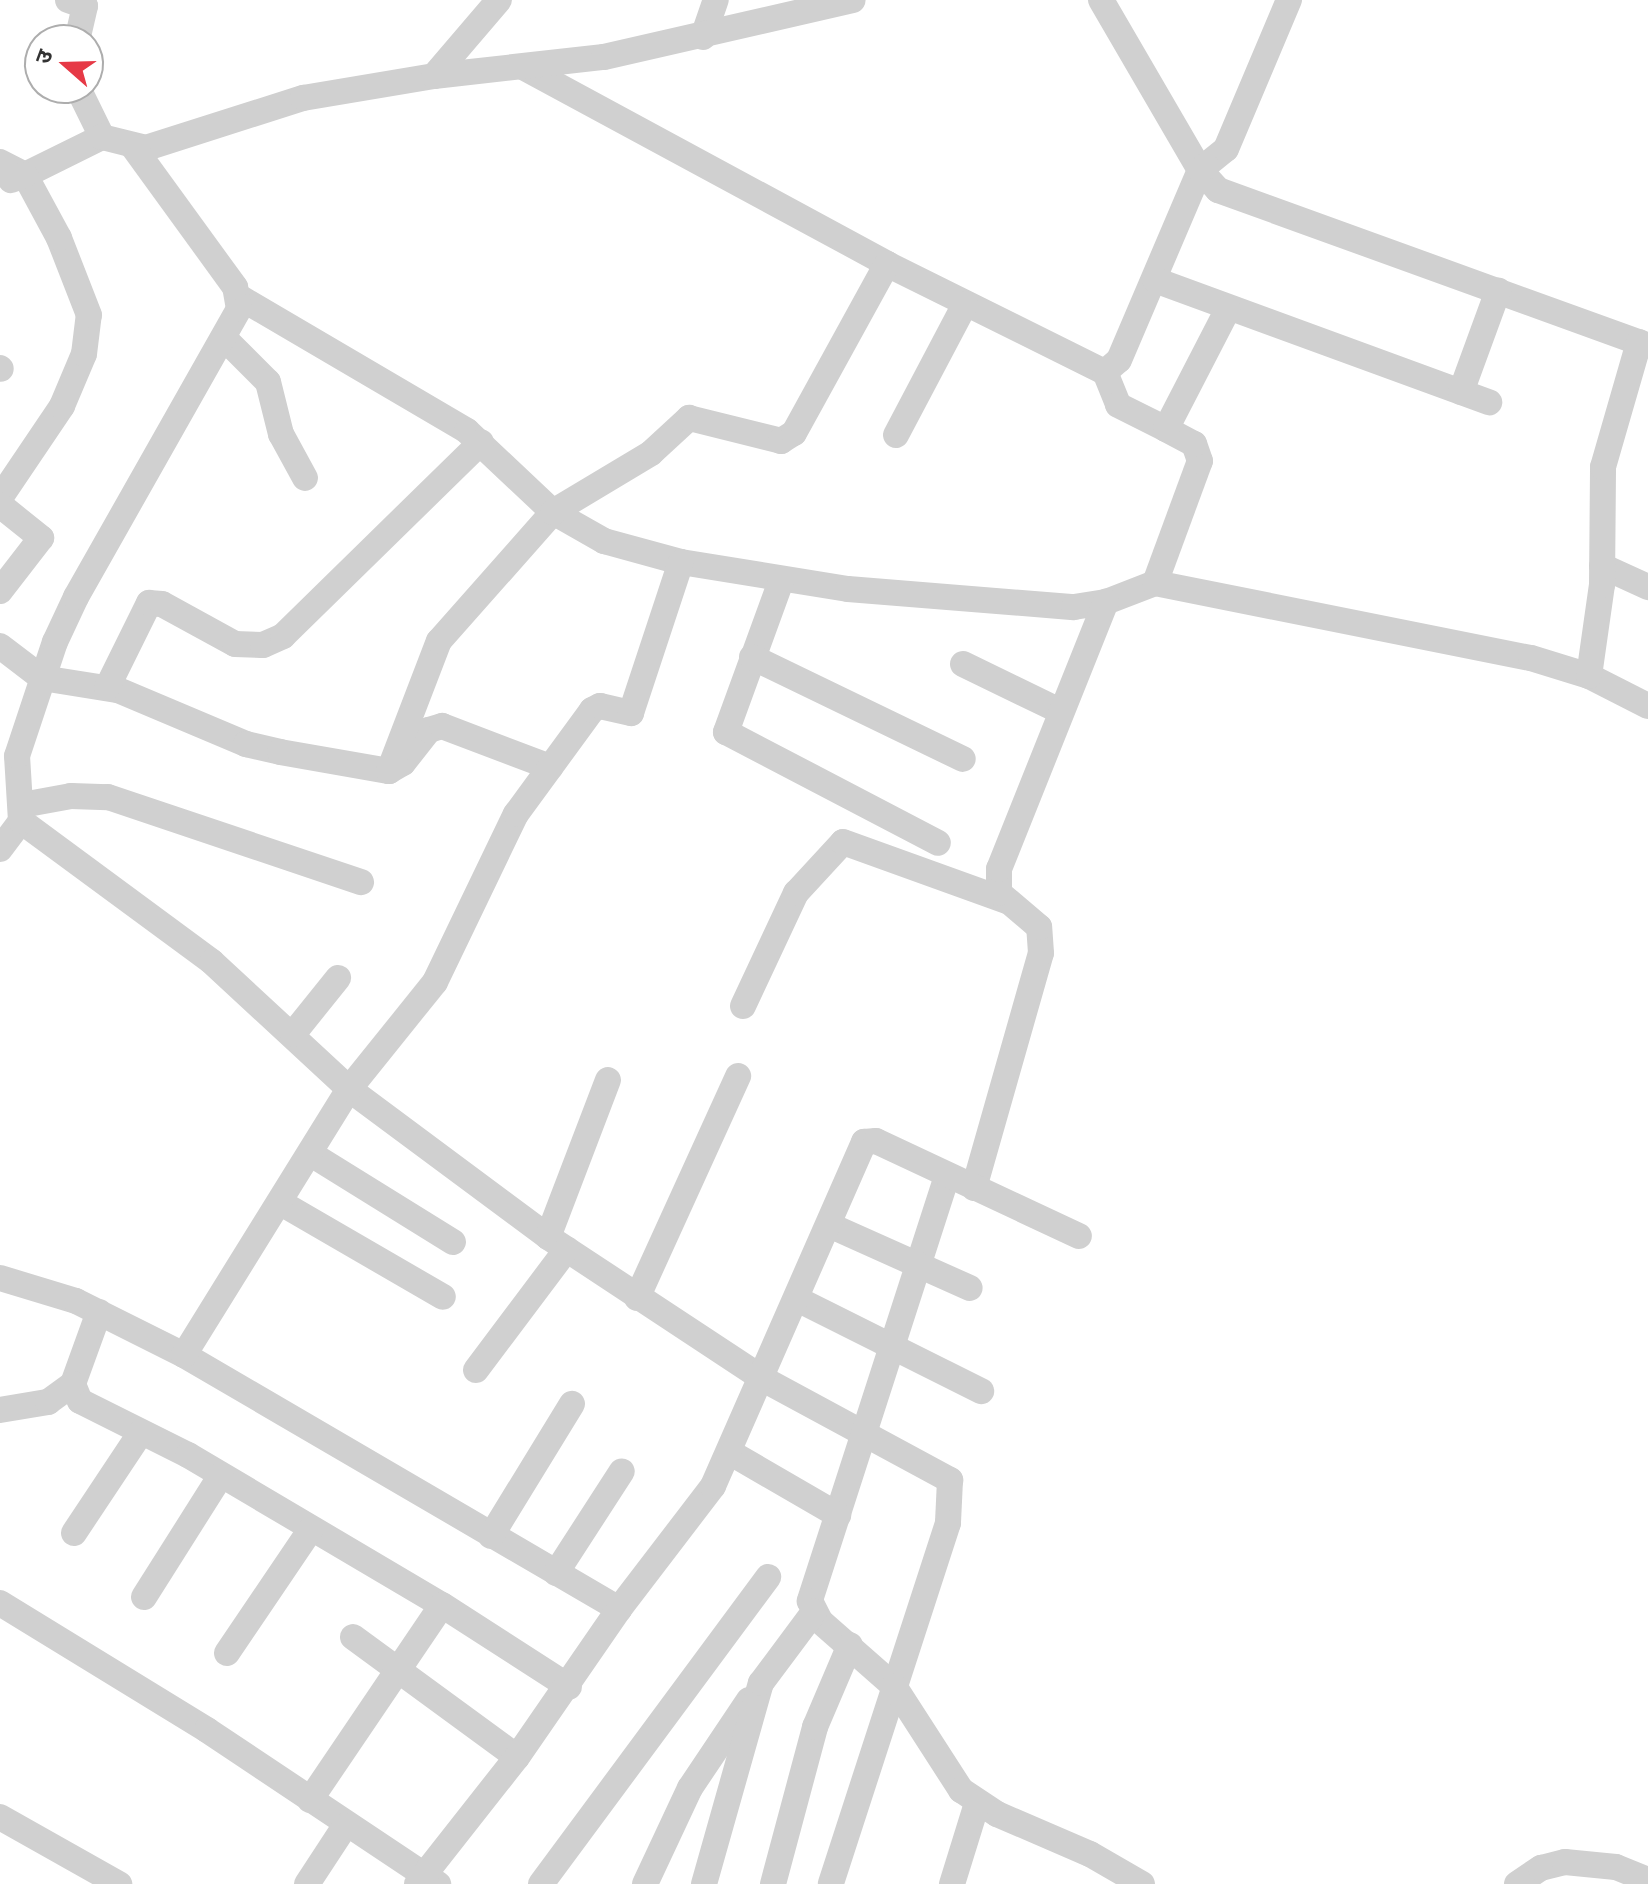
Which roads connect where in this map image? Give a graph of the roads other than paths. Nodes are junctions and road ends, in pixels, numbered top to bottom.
1 (68, 0) edge
2 (499, 0) edge
3 (716, 0) edge
4 (853, 0) edge
5 (1101, 0) edge
6 (1289, 0) edge
7 (81, 24) edge
8 (703, 37) junction
9 (525, 68) junction
10 (434, 76) junction
11 (86, 104) edge
12 (102, 137) junction
13 (132, 145) junction
14 (0, 162) edge
15 (1200, 170) junction
16 (12, 180) edge
17 (887, 264) junction
18 (1155, 280) junction
19 (1498, 291) junction
20 (239, 297) junction
21 (965, 304) junction
22 (1228, 309) junction
23 (226, 340) junction
24 (1643, 344) edge
25 (1105, 372) junction
26 (1461, 392) junction
27 (1489, 402) dead end
28 (1166, 429) junction
29 (896, 435) dead end
30 (481, 442) junction
31 (305, 478) dead end
32 (0, 498) edge
33 (0, 505) edge
34 (553, 512) junction
35 (681, 562) junction
36 (1602, 566) junction
37 (781, 581) junction
38 (1155, 583) junction
39 (1648, 587) edge
40 (0, 591) edge
41 (1106, 602) junction
42 (0, 646) edge
43 (752, 657) junction
44 (963, 664) dead end
45 (1589, 676) junction
46 (42, 678) junction
47 (107, 688) junction
48 (1648, 706) edge
49 (1060, 711) junction
50 (963, 759) dead end
51 (8, 767) edge
52 (550, 767) junction
53 (389, 771) junction
54 (22, 813) junction
55 (938, 843) dead end
56 (0, 849) edge
57 (361, 882) dead end
58 (1007, 901) junction
59 (338, 978) dead end
60 (743, 1006) dead end
61 (293, 1034) junction
62 (738, 1076) dead end
63 (608, 1080) dead end
64 (349, 1089) junction
65 (311, 1154) junction
66 (947, 1176) junction
67 (974, 1188) junction
68 (281, 1203) junction
69 (829, 1225) junction
70 (1079, 1236) dead end
71 (453, 1242) dead end
72 (558, 1243) junction
73 (919, 1267) junction
74 (0, 1278) edge
75 (970, 1288) dead end
76 (443, 1297) dead end
77 (637, 1298) junction
78 (797, 1299) junction
79 (99, 1312) junction
80 (896, 1345) junction
81 (184, 1355) junction
82 (476, 1370) dead end
83 (763, 1379) junction
84 (73, 1384) junction
85 (981, 1391) dead end
86 (572, 1404) dead end
87 (0, 1410) edge
88 (867, 1431) junction
89 (141, 1432) junction
90 (731, 1453) junction
91 (622, 1471) dead end
92 (221, 1475) junction
93 (838, 1515) junction
94 (311, 1529) junction
95 (74, 1533) dead end
96 (491, 1536) junction
97 (556, 1573) junction
98 (768, 1577) dead end
99 (144, 1597) dead end
100 (0, 1603) edge
101 (442, 1605) junction
102 (619, 1609) junction
103 (814, 1612) junction
104 (353, 1637) dead end
105 (850, 1645) junction
106 (227, 1653) dead end
107 (399, 1671) junction
108 (761, 1683) junction
109 (894, 1686) junction
110 (569, 1687) junction
111 (517, 1757) junction
112 (310, 1800) junction
113 (977, 1803) junction
114 (0, 1817) edge
115 (345, 1826) junction
116 (1648, 1880) edge
117 (426, 1881) edge
118 (119, 1884) edge
119 (307, 1884) edge
120 (541, 1884) edge
121 (645, 1884) edge
122 (704, 1884) edge
123 (773, 1884) edge
124 (831, 1884) edge
125 (952, 1884) edge
126 (1142, 1884) edge
127 (1517, 1884) edge

1 - 7 street
2 - 10 street
3 - 8 street
4 - 8 street
5 - 15 street
6 - 15 street
8 - 9 street
9 - 10 street
9 - 17 street
10 - 13 street
11 - 12 street
12 - 13 street
12 - 16 street
13 - 20 street
14 - 16 street
15 - 18 street
15 - 19 street
16 - 32 street
17 - 21 street
17 - 34 street
18 - 22 street
18 - 25 street
19 - 24 street
19 - 26 street
20 - 23 street
20 - 30 street
21 - 25 street
21 - 29 street
22 - 26 street
22 - 28 street
23 - 31 street
23 - 46 street
24 - 36 street
25 - 28 street
26 - 27 street
28 - 38 street
30 - 34 street
30 - 47 street
33 - 40 street
34 - 35 street
34 - 53 street
35 - 37 street
35 - 52 street
36 - 39 street
36 - 45 street
37 - 41 street
37 - 43 street
38 - 41 street
38 - 45 street
41 - 49 street
42 - 46 street
43 - 50 street
43 - 55 street
44 - 49 street
45 - 48 street
46 - 47 street
46 - 51 street
47 - 53 street
49 - 58 street
51 - 54 street
52 - 53 street
52 - 64 street
54 - 56 street
54 - 57 street
54 - 61 street
58 - 60 street
58 - 67 street
59 - 61 street
61 - 64 street
62 - 77 street
63 - 72 street
64 - 65 street
64 - 72 street
65 - 68 street
65 - 71 street
66 - 67 street
66 - 69 street
66 - 73 street
67 - 70 street
68 - 76 street
68 - 81 street
69 - 73 street
69 - 78 street
72 - 77 street
72 - 82 street
73 - 75 street
73 - 80 street
74 - 79 street
77 - 83 street
78 - 80 street
78 - 83 street
79 - 81 street
79 - 84 street
80 - 85 street
80 - 88 street
81 - 96 street
83 - 88 street
83 - 90 street
84 - 87 street
84 - 89 street
86 - 96 street
88 - 93 street
88 - 109 street
89 - 92 street
89 - 95 street
90 - 93 street
90 - 102 street
91 - 97 street
92 - 94 street
92 - 99 street
93 - 103 street
94 - 101 street
94 - 106 street
96 - 97 street
97 - 102 street
98 - 120 street
100 - 112 street
101 - 107 street
101 - 110 street
102 - 110 street
103 - 105 street
103 - 108 street
104 - 107 street
105 - 109 street
105 - 123 street
107 - 111 street
107 - 112 street
108 - 121 street
108 - 122 street
109 - 113 street
109 - 124 street
110 - 111 street
111 - 117 street
112 - 115 street
113 - 125 street
113 - 126 street
114 - 118 street
115 - 117 street
115 - 119 street
116 - 127 street

